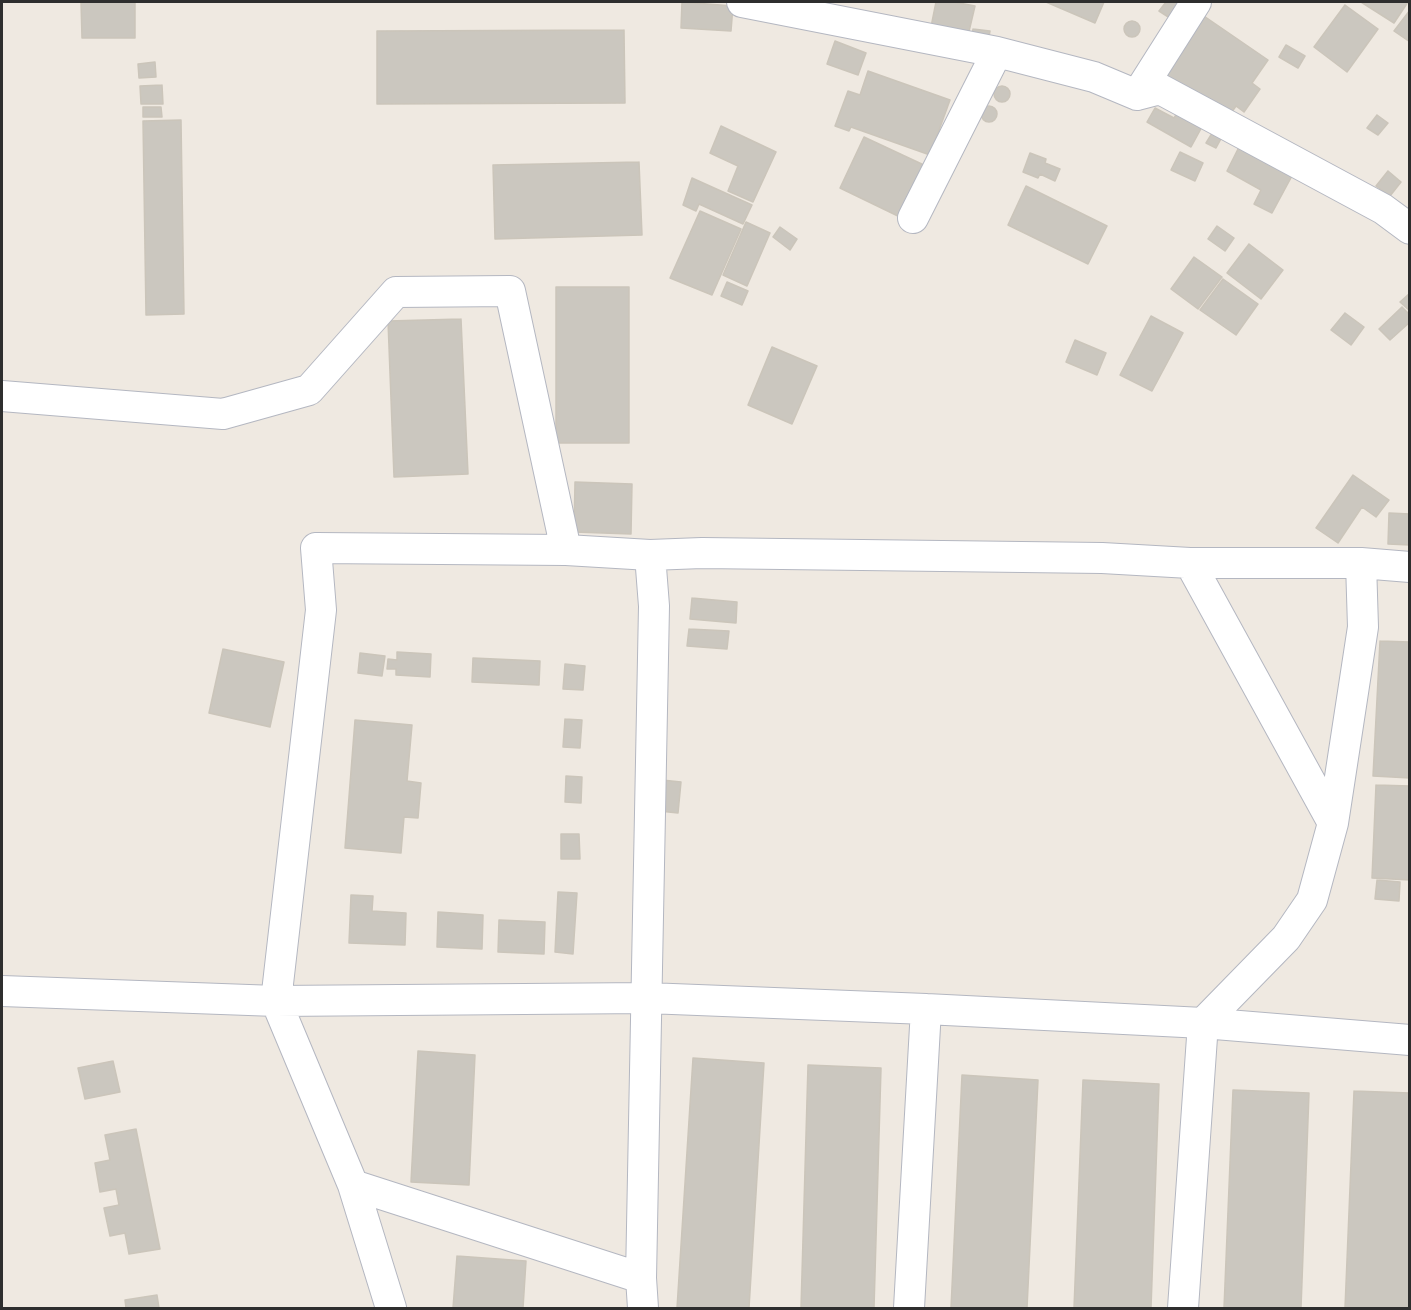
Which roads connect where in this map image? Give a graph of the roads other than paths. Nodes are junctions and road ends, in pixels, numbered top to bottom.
1 (742, 2) edge
2 (1196, 2) edge
3 (997, 51) junction
4 (1137, 95) junction
5 (914, 218) dead end
6 (1410, 229) edge
7 (2, 396) edge
8 (566, 550) junction
9 (650, 555) junction
10 (1190, 562) junction
11 (1360, 563) junction
12 (1410, 567) edge
13 (1333, 823) junction
14 (2, 991) edge
15 (647, 998) junction
16 (276, 1001) junction
17 (926, 1009) junction
18 (1203, 1023) junction
19 (1410, 1040) edge
20 (353, 1185) junction
21 (641, 1278) junction
22 (391, 1308) edge
23 (643, 1308) edge
24 (909, 1308) edge
25 (1183, 1308) edge

1 - 3 street
2 - 4 street
3 - 4 street
3 - 5 street
4 - 6 street
7 - 8 street
8 - 9 street
8 - 16 street
9 - 10 street
9 - 15 street
10 - 11 street
10 - 13 street
11 - 12 street
11 - 13 street
13 - 18 street
14 - 16 street
15 - 16 street
15 - 17 street
15 - 21 street
16 - 20 street
17 - 18 street
17 - 24 street
18 - 19 street
18 - 25 street
20 - 21 street
20 - 22 street
21 - 23 street

